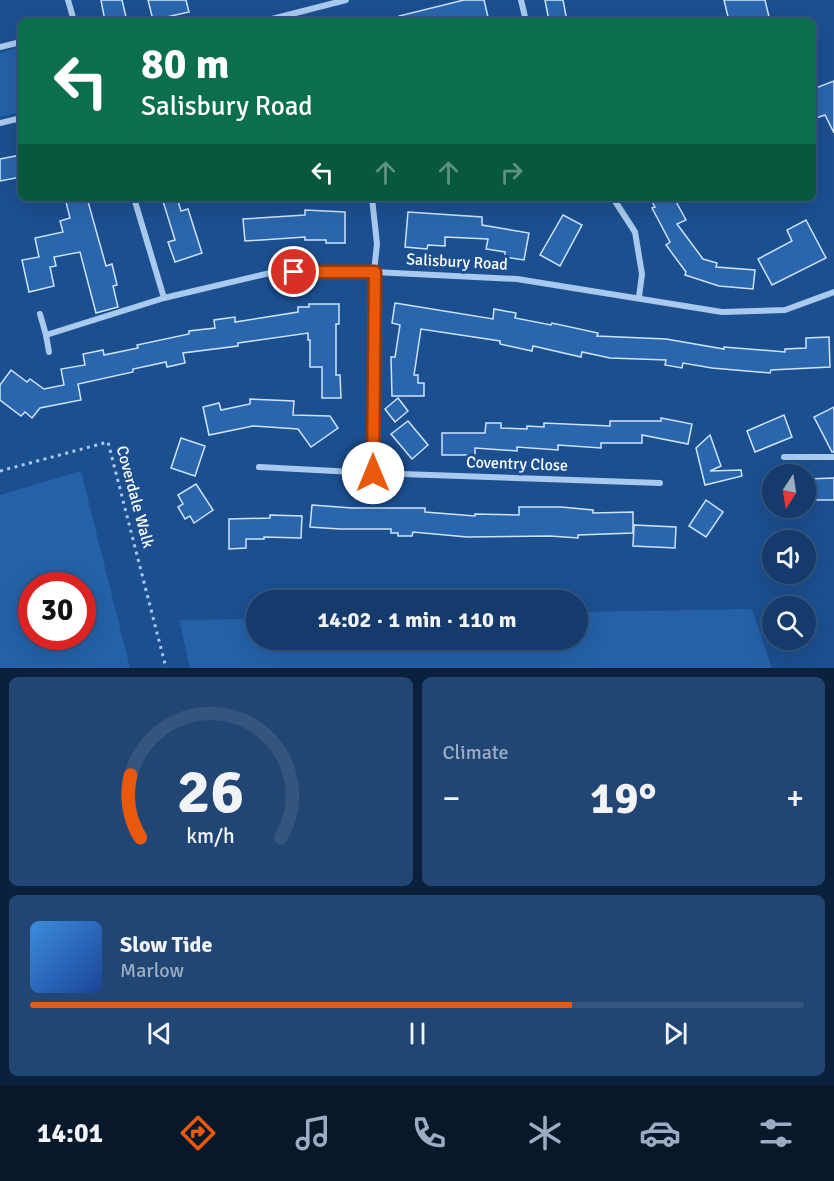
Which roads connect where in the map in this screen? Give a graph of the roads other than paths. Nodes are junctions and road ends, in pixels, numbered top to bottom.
1 (68, 0) edge
2 (346, 0) edge
3 (521, 0) edge
4 (73, 18) edge
5 (276, 18) edge
6 (525, 18) edge
7 (18, 43) edge
8 (0, 47) edge
9 (18, 119) edge
10 (0, 123) edge
11 (135, 201) edge
12 (372, 201) edge
13 (615, 201) edge
14 (375, 272) junction
15 (834, 292) edge
16 (639, 297) junction
17 (164, 298) junction
18 (40, 314) dead end
19 (46, 335) junction
20 (49, 352) dead end
21 (784, 457) dead end
22 (834, 457) edge
23 (259, 467) dead end
24 (373, 473) junction
25 (660, 483) dead end

1 - 4 street
2 - 5 street
3 - 6 street
7 - 8 street
9 - 10 street
11 - 17 street
12 - 14 street
13 - 16 street
14 - 16 street, Salisbury Road
14 - 17 street, Salisbury Road
14 - 24 street
15 - 16 street, Salisbury Road
17 - 19 street, Salisbury Road
18 - 19 street
19 - 20 street
21 - 22 street
23 - 24 street, Coventry Close
24 - 25 street, Coventry Close

